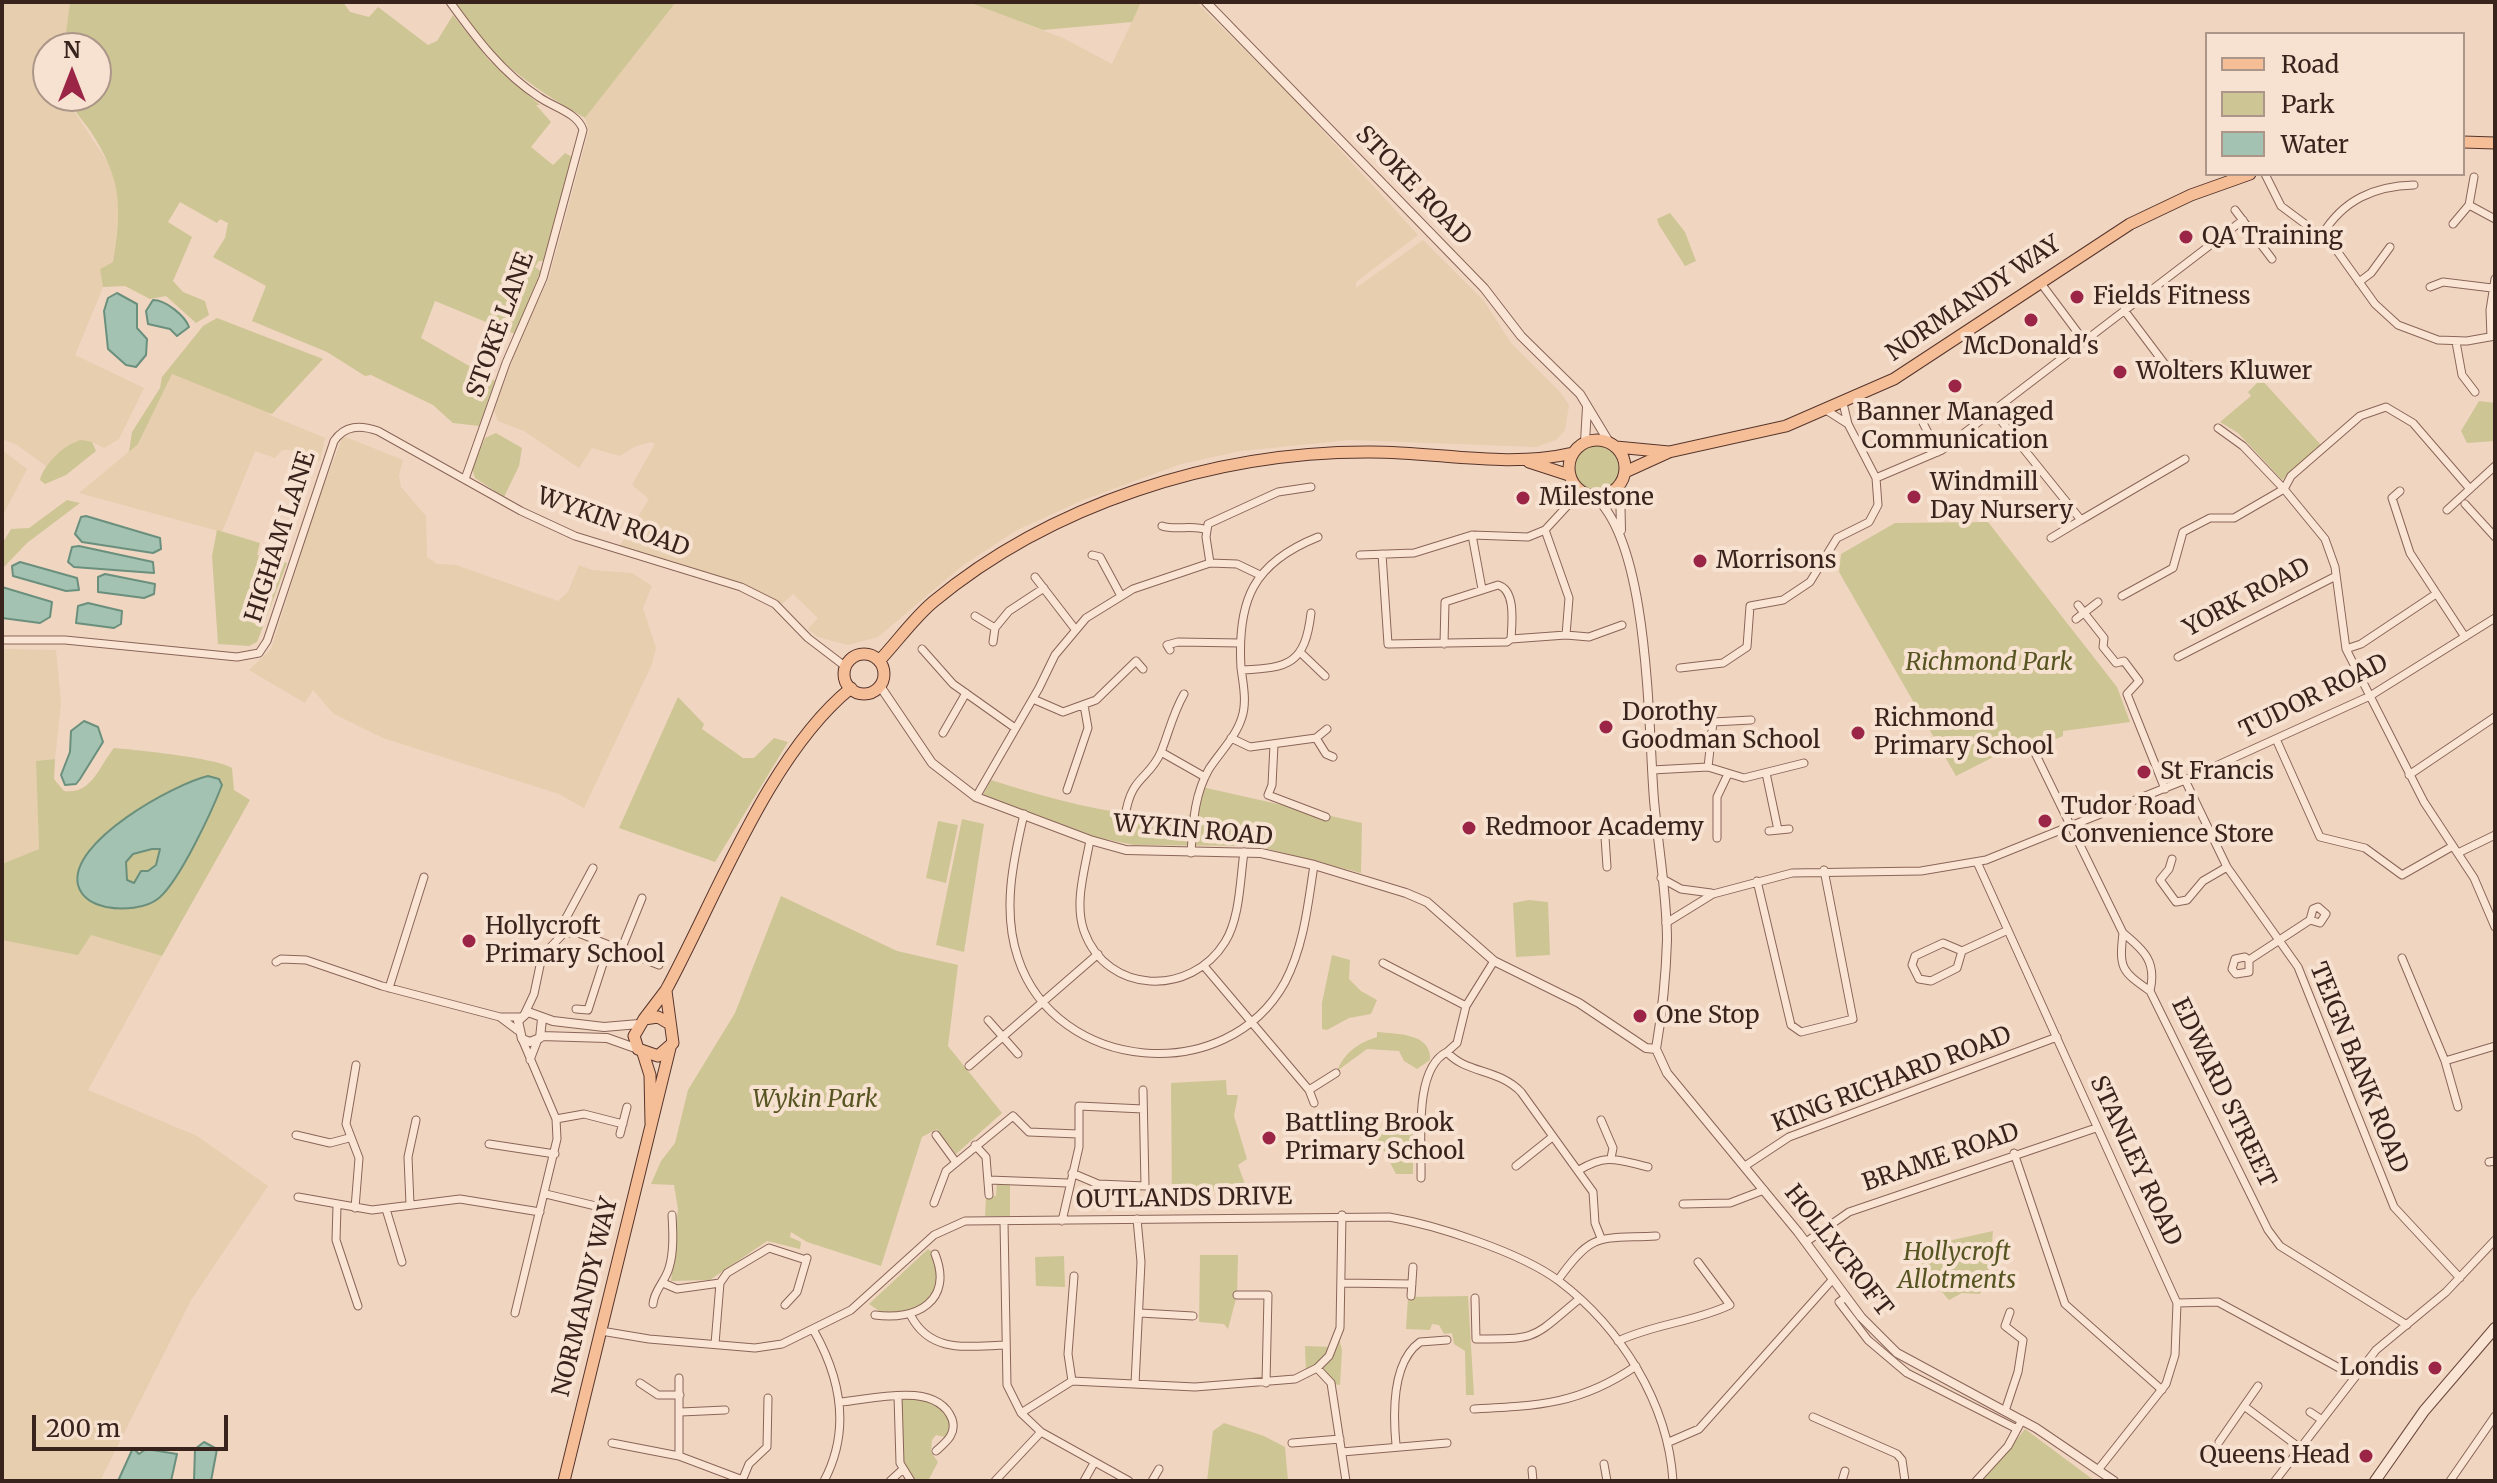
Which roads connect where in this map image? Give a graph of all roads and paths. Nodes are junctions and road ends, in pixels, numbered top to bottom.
1 (450, 2) edge
2 (1206, 2) edge
3 (2465, 142) edge
4 (2495, 143) edge
5 (2245, 176) edge
6 (2266, 176) edge
7 (2474, 177) dead end
8 (2414, 185) dead end
9 (2469, 205) junction
10 (2235, 210) dead end
11 (2495, 219) edge
12 (2243, 220) junction
13 (2453, 224) dead end
14 (2322, 235) junction
15 (2390, 247) dead end
16 (2272, 259) dead end
17 (2039, 281) junction
18 (2359, 282) junction
19 (2494, 284) edge
20 (2430, 287) dead end
21 (2124, 310) junction
22 (2493, 336) edge
23 (2084, 341) junction
24 (2456, 342) junction
25 (2191, 365) dead end
26 (2475, 392) dead end
27 (1586, 402) junction
28 (1843, 403) junction
29 (1826, 410) junction
30 (1994, 412) junction
31 (1922, 421) dead end
32 (1848, 424) junction
33 (357, 427) joint
34 (2218, 428) dead end
35 (1585, 442) junction
36 (1612, 444) junction
37 (1669, 452) junction
38 (1938, 452) junction
39 (1573, 453) junction
40 (2185, 459) dead end
41 (1524, 461) junction
42 (2495, 466) edge
43 (1625, 472) junction
44 (1569, 475) junction
45 (1876, 478) junction
46 (465, 479) junction
47 (1620, 484) junction
48 (1311, 487) dead end
49 (2284, 489) junction
50 (2470, 489) junction
51 (1581, 491) junction
52 (2400, 491) dead end
53 (1594, 496) junction
54 (2465, 504) dead end
55 (2447, 510) dead end
56 (2081, 520) junction
57 (1162, 526) dead end
58 (1207, 530) junction
59 (1545, 530) junction
60 (1472, 535) junction
61 (1620, 535) junction
62 (1318, 537) dead end
63 (2495, 537) edge
64 (2051, 538) dead end
65 (1382, 554) junction
66 (1099, 555) dead end
67 (1360, 555) dead end
68 (1210, 563) junction
69 (1260, 575) junction
70 (2336, 576) junction
71 (1035, 577) dead end
72 (1044, 588) junction
73 (1482, 589) junction
74 (1120, 594) junction
75 (2436, 594) junction
76 (2122, 596) dead end
77 (2098, 602) dead end
78 (2078, 605) dead end
79 (1311, 613) dead end
80 (2084, 613) junction
81 (975, 616) dead end
82 (1626, 617) dead end
83 (2495, 618) edge
84 (2076, 619) dead end
85 (995, 628) junction
86 (1075, 629) junction
87 (1566, 635) junction
88 (2465, 637) junction
89 (1511, 639) junction
90 (2, 640) edge
91 (993, 642) dead end
92 (1240, 643) junction
93 (1444, 644) junction
94 (1165, 648) dead end
95 (922, 649) dead end
96 (2346, 649) junction
97 (1301, 653) junction
98 (1146, 655) dead end
99 (2178, 657) dead end
100 (879, 661) junction
101 (1136, 661) junction
102 (846, 667) junction
103 (1680, 668) dead end
104 (1143, 669) dead end
105 (1242, 670) junction
106 (1325, 676) dead end
107 (880, 686) junction
108 (851, 688) junction
109 (966, 693) junction
110 (1184, 694) dead end
111 (2370, 696) junction
112 (1033, 699) junction
113 (1084, 705) junction
114 (2495, 717) edge
115 (1751, 720) dead end
116 (1015, 728) junction
117 (1327, 729) dead end
118 (943, 733) dead end
119 (1231, 738) junction
120 (1316, 738) junction
121 (2276, 739) junction
122 (1274, 745) junction
123 (1161, 752) junction
124 (2036, 755) dead end
125 (1333, 757) dead end
126 (1804, 763) dead end
127 (1708, 767) junction
128 (1652, 770) junction
129 (1766, 773) junction
130 (1728, 774) junction
131 (2409, 775) junction
132 (1205, 777) junction
133 (2185, 780) junction
134 (1065, 785) dead end
135 (2165, 789) junction
136 (976, 797) junction
137 (1024, 814) junction
138 (1125, 817) dead end
139 (1326, 817) dead end
140 (1656, 824) junction
141 (2073, 828) junction
142 (1789, 829) dead end
143 (2495, 835) edge
144 (1717, 838) dead end
145 (1090, 840) junction
146 (2453, 846) junction
147 (1244, 852) junction
148 (1191, 853) junction
149 (2458, 853) junction
150 (2172, 859) dead end
151 (1977, 862) junction
152 (1314, 865) junction
153 (1607, 867) dead end
154 (2227, 867) junction
155 (593, 868) dead end
156 (1824, 870) junction
157 (424, 877) dead end
158 (1661, 878) junction
159 (1757, 881) junction
160 (1713, 894) junction
161 (642, 898) dead end
162 (2310, 920) dead end
163 (1666, 923) junction
164 (2495, 927) edge
165 (2008, 930) junction
166 (569, 933) junction
167 (2123, 933) junction
168 (2277, 942) junction
169 (609, 945) junction
170 (621, 950) junction
171 (1962, 951) junction
172 (1098, 954) junction
173 (2402, 958) dead end
174 (2249, 960) dead end
175 (1494, 961) junction
176 (276, 962) dead end
177 (1383, 963) dead end
178 (659, 965) dead end
179 (1204, 966) junction
180 (389, 988) junction
181 (666, 990) junction
182 (2150, 991) junction
183 (534, 994) junction
184 (1045, 1002) junction
185 (1466, 1006) junction
186 (576, 1009) dead end
187 (522, 1015) junction
188 (500, 1017) junction
189 (541, 1017) junction
190 (988, 1020) dead end
191 (641, 1021) junction
192 (1252, 1022) junction
193 (670, 1024) junction
194 (517, 1030) junction
195 (1003, 1037) junction
196 (2057, 1037) junction
197 (540, 1038) junction
198 (522, 1039) junction
199 (2495, 1046) edge
200 (670, 1048) junction
201 (1656, 1049) junction
202 (640, 1051) junction
203 (1447, 1052) junction
204 (1018, 1054) dead end
205 (530, 1060) junction
206 (2445, 1061) junction
207 (356, 1065) dead end
208 (969, 1066) dead end
209 (1336, 1073) dead end
210 (1143, 1090) dead end
211 (1309, 1090) junction
212 (1314, 1103) dead end
213 (627, 1107) dead end
214 (2458, 1107) dead end
215 (1143, 1109) junction
216 (556, 1119) junction
217 (416, 1120) dead end
218 (1601, 1120) dead end
219 (651, 1123) junction
220 (623, 1124) junction
221 (2096, 1128) junction
222 (620, 1134) dead end
223 (1078, 1134) junction
224 (296, 1135) dead end
225 (936, 1135) dead end
226 (349, 1138) junction
227 (1551, 1138) junction
228 (489, 1144) dead end
229 (975, 1145) junction
230 (2014, 1153) junction
231 (555, 1154) junction
232 (1611, 1158) junction
233 (955, 1161) junction
234 (1516, 1166) dead end
235 (1745, 1166) junction
236 (1648, 1167) dead end
237 (1579, 1170) junction
238 (1072, 1173) junction
239 (1421, 1178) dead end
240 (989, 1180) junction
241 (1068, 1183) junction
242 (1764, 1190) junction
243 (546, 1194) junction
244 (989, 1195) dead end
245 (298, 1197) dead end
246 (934, 1203) dead end
247 (410, 1204) junction
248 (1683, 1204) dead end
249 (337, 1206) junction
250 (600, 1207) dead end
251 (355, 1208) junction
252 (386, 1209) junction
253 (540, 1212) junction
254 (672, 1215) dead end
255 (1342, 1215) junction
256 (1137, 1219) junction
257 (1062, 1221) junction
258 (1004, 1222) junction
259 (1656, 1236) dead end
260 (1601, 1238) junction
261 (2495, 1240) edge
262 (1806, 1242) junction
263 (935, 1254) dead end
264 (402, 1262) dead end
265 (1698, 1262) dead end
266 (1413, 1267) dead end
267 (1074, 1276) dead end
268 (2460, 1278) junction
269 (1833, 1279) junction
270 (1558, 1280) junction
271 (663, 1283) junction
272 (720, 1283) junction
273 (1341, 1283) junction
274 (1412, 1284) junction
275 (1237, 1295) dead end
276 (1411, 1296) dead end
277 (1846, 1297) junction
278 (1475, 1298) dead end
279 (1578, 1300) junction
280 (2177, 1303) junction
281 (653, 1304) dead end
282 (785, 1305) dead end
283 (358, 1306) dead end
284 (2010, 1312) dead end
285 (515, 1313) dead end
286 (1140, 1313) junction
287 (875, 1315) dead end
288 (911, 1316) junction
289 (1193, 1316) dead end
290 (2407, 1325) junction
291 (2495, 1328) edge
292 (601, 1331) junction
293 (814, 1331) junction
294 (1476, 1339) junction
295 (1447, 1340) dead end
296 (1618, 1341) junction
297 (715, 1344) junction
298 (1006, 1345) junction
299 (1477, 1349) dead end
300 (1636, 1366) junction
301 (1317, 1368) junction
302 (2354, 1376) junction
303 (679, 1378) dead end
304 (1072, 1381) junction
305 (640, 1383) dead end
306 (1266, 1383) junction
307 (1135, 1384) junction
308 (2258, 1386) dead end
309 (2162, 1390) junction
310 (680, 1395) junction
311 (898, 1396) junction
312 (768, 1398) dead end
313 (840, 1402) junction
314 (2244, 1406) junction
315 (1474, 1409) dead end
316 (725, 1410) dead end
317 (2005, 1411) junction
318 (681, 1412) junction
319 (2310, 1412) dead end
320 (1021, 1413) junction
321 (2495, 1416) edge
322 (1813, 1417) dead end
323 (2322, 1420) junction
324 (2020, 1425) junction
325 (1041, 1432) junction
326 (1340, 1439) junction
327 (1669, 1442) junction
328 (2219, 1442) dead end
329 (612, 1443) dead end
330 (1292, 1443) dead end
331 (1447, 1443) dead end
332 (1396, 1445) junction
333 (2300, 1448) junction
334 (936, 1451) dead end
335 (1342, 1452) junction
336 (679, 1456) junction
337 (1094, 1463) junction
338 (1604, 1464) dead end
339 (1159, 1469) dead end
340 (902, 1470) junction
341 (1532, 1470) dead end
342 (2098, 1470) junction
343 (1845, 1471) dead end
344 (741, 1480) edge
345 (564, 1481) edge
346 (824, 1481) edge
347 (890, 1481) edge
348 (911, 1481) edge
349 (995, 1481) edge
350 (1084, 1481) edge
351 (1129, 1481) edge
352 (1152, 1481) edge
353 (1346, 1481) edge
354 (1533, 1481) edge
355 (1607, 1481) edge
356 (1673, 1481) edge
357 (1842, 1481) edge
358 (1905, 1481) edge
359 (1976, 1481) edge
360 (2114, 1481) edge
361 (2275, 1481) edge
362 (2375, 1481) edge
363 (2450, 1481) edge

1 - 46 street, STOKE LANE
2 - 27 street, STOKE ROAD
3 - 4 main road
5 - 17 main road, NORMANDY WAY
6 - 14 street
7 - 9 street
8 - 14 street
9 - 11 street
9 - 13 street
10 - 12 street
12 - 16 street
12 - 21 street
14 - 18 street
15 - 18 street
17 - 23 street
17 - 28 main road, NORMANDY WAY
18 - 24 street
19 - 20 street
19 - 22 street
21 - 23 street
21 - 25 street
22 - 24 street
23 - 30 street
24 - 26 street
27 - 35 street
27 - 36 street, STOKE ROAD
28 - 29 main road, NORMANDY WAY
28 - 32 street
29 - 32 street
29 - 37 main road, NORMANDY WAY
30 - 38 street
30 - 56 street
31 - 38 street
32 - 45 street
33 - 46 street, WYKIN ROAD
33 - 90 street, HIGHAM LANE
34 - 49 street
35 - 36 main road
35 - 39 main road
36 - 37 main road, NORMANDY WAY
36 - 43 main road
37 - 43 main road, NORMANDY WAY
38 - 45 street
39 - 41 main road
39 - 44 main road
40 - 56 street
41 - 44 main road
41 - 100 main road
42 - 50 street
43 - 47 main road
44 - 51 main road
45 - 103 street
46 - 102 street, WYKIN ROAD
47 - 53 main road
47 - 61 street
48 - 58 street
49 - 50 street
49 - 70 street
49 - 76 street
50 - 55 street
51 - 53 main road
51 - 59 street
52 - 75 street
53 - 61 street
54 - 63 street
56 - 64 street
57 - 58 street
58 - 68 street
59 - 60 street
59 - 87 street
60 - 65 street
60 - 73 street
61 - 128 street
62 - 69 street
65 - 67 street
65 - 93 street
66 - 74 street
68 - 69 street
68 - 74 street
69 - 92 street
70 - 96 street
70 - 99 street, YORK ROAD
71 - 72 street
72 - 85 street
72 - 86 street
73 - 89 street
73 - 93 street
74 - 86 street
75 - 88 street
75 - 96 street
77 - 80 street
78 - 80 street
79 - 97 street
80 - 84 street
80 - 135 street
81 - 85 street
82 - 87 street
83 - 88 street, TUDOR ROAD
85 - 91 street
86 - 112 street
87 - 89 street
88 - 111 street, TUDOR ROAD
89 - 93 street
92 - 94 street
92 - 105 street
95 - 109 street
96 - 111 street
97 - 105 street
97 - 106 street
98 - 101 street
100 - 102 main road
100 - 107 main road
101 - 104 street
101 - 113 street
102 - 108 main road
105 - 119 street
107 - 108 main road
107 - 136 street, WYKIN ROAD
108 - 181 main road
109 - 116 street
109 - 118 street
110 - 123 street
111 - 121 street, TUDOR ROAD
111 - 131 street
112 - 113 street
112 - 116 street
113 - 134 street
114 - 131 street
115 - 127 street
116 - 136 street
117 - 120 street
119 - 122 street
119 - 132 street
120 - 122 street
120 - 125 street
121 - 133 street, TUDOR ROAD
121 - 146 street
122 - 139 street
123 - 132 street
123 - 138 street
124 - 141 street, EDWARD STREET
126 - 129 street
127 - 128 street
127 - 130 street
128 - 140 street
129 - 130 street
129 - 142 street
130 - 144 street
131 - 146 street
132 - 148 street
133 - 135 street, TUDOR ROAD
133 - 154 street, TEIGN BANK ROAD
135 - 141 street, TUDOR ROAD
136 - 137 street, WYKIN ROAD
137 - 145 street, WYKIN ROAD
137 - 184 street
140 - 153 street
140 - 158 street
141 - 151 street, TUDOR ROAD
141 - 167 street, EDWARD STREET
143 - 149 street
145 - 148 street, WYKIN ROAD
145 - 172 street
146 - 149 street
147 - 148 street, WYKIN ROAD
147 - 152 street, WYKIN ROAD
147 - 179 street
149 - 164 street
150 - 154 street
151 - 156 street, TUDOR ROAD
151 - 165 street, STANLEY ROAD
152 - 175 street, WYKIN ROAD
152 - 192 street
154 - 168 street, TEIGN BANK ROAD
155 - 166 street
156 - 159 street, TUDOR ROAD
156 - 159 street
157 - 180 street
158 - 160 street, TUDOR ROAD
158 - 163 street
159 - 160 street, TUDOR ROAD
160 - 163 street, TUDOR ROAD
161 - 170 street
162 - 168 street
163 - 201 street
165 - 171 street
165 - 196 street, STANLEY ROAD
166 - 169 street
166 - 183 street
167 - 182 street
167 - 182 street, EDWARD STREET
168 - 174 street
168 - 268 street, TEIGN BANK ROAD
169 - 170 street
169 - 186 street
170 - 178 street
171 - 171 street
172 - 179 street
172 - 184 street
173 - 206 street
175 - 185 street
175 - 201 street, WYKIN ROAD
176 - 180 street
177 - 185 street
179 - 192 street
180 - 188 street
181 - 191 main road
181 - 193 main road
182 - 290 street, EDWARD STREET
183 - 187 street
183 - 189 street
184 - 192 street
184 - 195 street
185 - 203 street
187 - 188 street
187 - 189 street
187 - 194 street
188 - 194 street
189 - 191 street
189 - 197 street
190 - 195 street
191 - 193 main road
191 - 202 main road
192 - 211 street
193 - 200 main road
194 - 198 street
195 - 204 street
195 - 208 street
196 - 221 street, STANLEY ROAD
196 - 235 street, KING RICHARD ROAD
197 - 198 street
197 - 202 street
197 - 205 street
198 - 205 street
199 - 206 street
200 - 202 main road
200 - 219 main road, NORMANDY WAY
201 - 235 street, HOLLYCROFT
202 - 219 main road, NORMANDY WAY
203 - 227 street
203 - 239 street
205 - 216 street
206 - 214 street
207 - 226 street
209 - 211 street
210 - 215 street
211 - 212 street
213 - 220 street
215 - 223 street
215 - 238 street
216 - 220 street
216 - 231 street
217 - 247 street
218 - 232 street
219 - 292 main road, NORMANDY WAY
220 - 222 street
221 - 230 street, BRAME ROAD
221 - 280 street, STANLEY ROAD
223 - 229 street
223 - 238 street
224 - 226 street
225 - 233 street
226 - 251 street
227 - 234 street
227 - 237 street
228 - 231 street
229 - 233 street
229 - 240 street
230 - 262 street, BRAME ROAD
230 - 309 street
231 - 243 street
232 - 236 street
232 - 237 street
233 - 246 street
235 - 242 street, HOLLYCROFT
237 - 260 street
238 - 241 street
240 - 241 street
240 - 244 street
241 - 257 street
242 - 248 street
242 - 262 street, HOLLYCROFT
243 - 250 street
243 - 253 street
245 - 249 street
247 - 252 street
247 - 253 street
249 - 251 street
249 - 283 street
251 - 252 street
252 - 264 street
253 - 285 street
254 - 271 street
255 - 256 street, OUTLANDS DRIVE
255 - 270 street, OUTLANDS DRIVE
255 - 273 street
256 - 257 street, OUTLANDS DRIVE
256 - 286 street
257 - 258 street, OUTLANDS DRIVE
258 - 293 street, OUTLANDS DRIVE
258 - 298 street
259 - 260 street
260 - 270 street
261 - 268 street
262 - 269 street, HOLLYCROFT
263 - 288 street
265 - 296 street
266 - 274 street
267 - 304 street
268 - 290 street
269 - 277 street, HOLLYCROFT
269 - 327 street
270 - 279 street, OUTLANDS DRIVE
271 - 272 street
271 - 281 street
272 - 282 street
272 - 297 street
273 - 274 street
273 - 301 street
274 - 276 street
275 - 306 street
277 - 317 street, HOLLYCROFT
277 - 324 street
278 - 294 street
279 - 294 street
279 - 296 street, OUTLANDS DRIVE
280 - 302 street
280 - 309 street, STANLEY ROAD
284 - 317 street
286 - 289 street
286 - 307 street
287 - 288 street
288 - 298 street
290 - 302 street
291 - 362 main road
292 - 297 street, OUTLANDS DRIVE
292 - 345 main road, NORMANDY WAY
293 - 297 street, OUTLANDS DRIVE
293 - 313 street
294 - 299 street
295 - 332 street
296 - 300 street, OUTLANDS DRIVE
298 - 320 street
300 - 315 street
300 - 327 street, OUTLANDS DRIVE
301 - 306 street
301 - 326 street
302 - 323 street
303 - 310 street
304 - 307 street
304 - 320 street
305 - 310 street
306 - 307 street
308 - 314 street
309 - 342 street, STANLEY ROAD
310 - 318 street
311 - 313 street
311 - 334 street
311 - 340 street
312 - 344 street
313 - 346 street
314 - 328 street
314 - 333 street
316 - 318 street
317 - 324 street, HOLLYCROFT
318 - 336 street
319 - 323 street
320 - 325 street
321 - 363 street
322 - 358 street
323 - 333 street
324 - 342 street, HOLLYCROFT
324 - 359 street
325 - 337 street
325 - 349 street
326 - 330 street
326 - 335 street
327 - 356 street, OUTLANDS DRIVE
329 - 336 street
331 - 332 street
332 - 335 street
333 - 361 street
335 - 353 street
336 - 344 street
337 - 350 street
337 - 351 street
338 - 355 street
339 - 352 street
340 - 347 street
340 - 348 street
341 - 354 street
342 - 360 street, HOLLYCROFT
343 - 357 street

